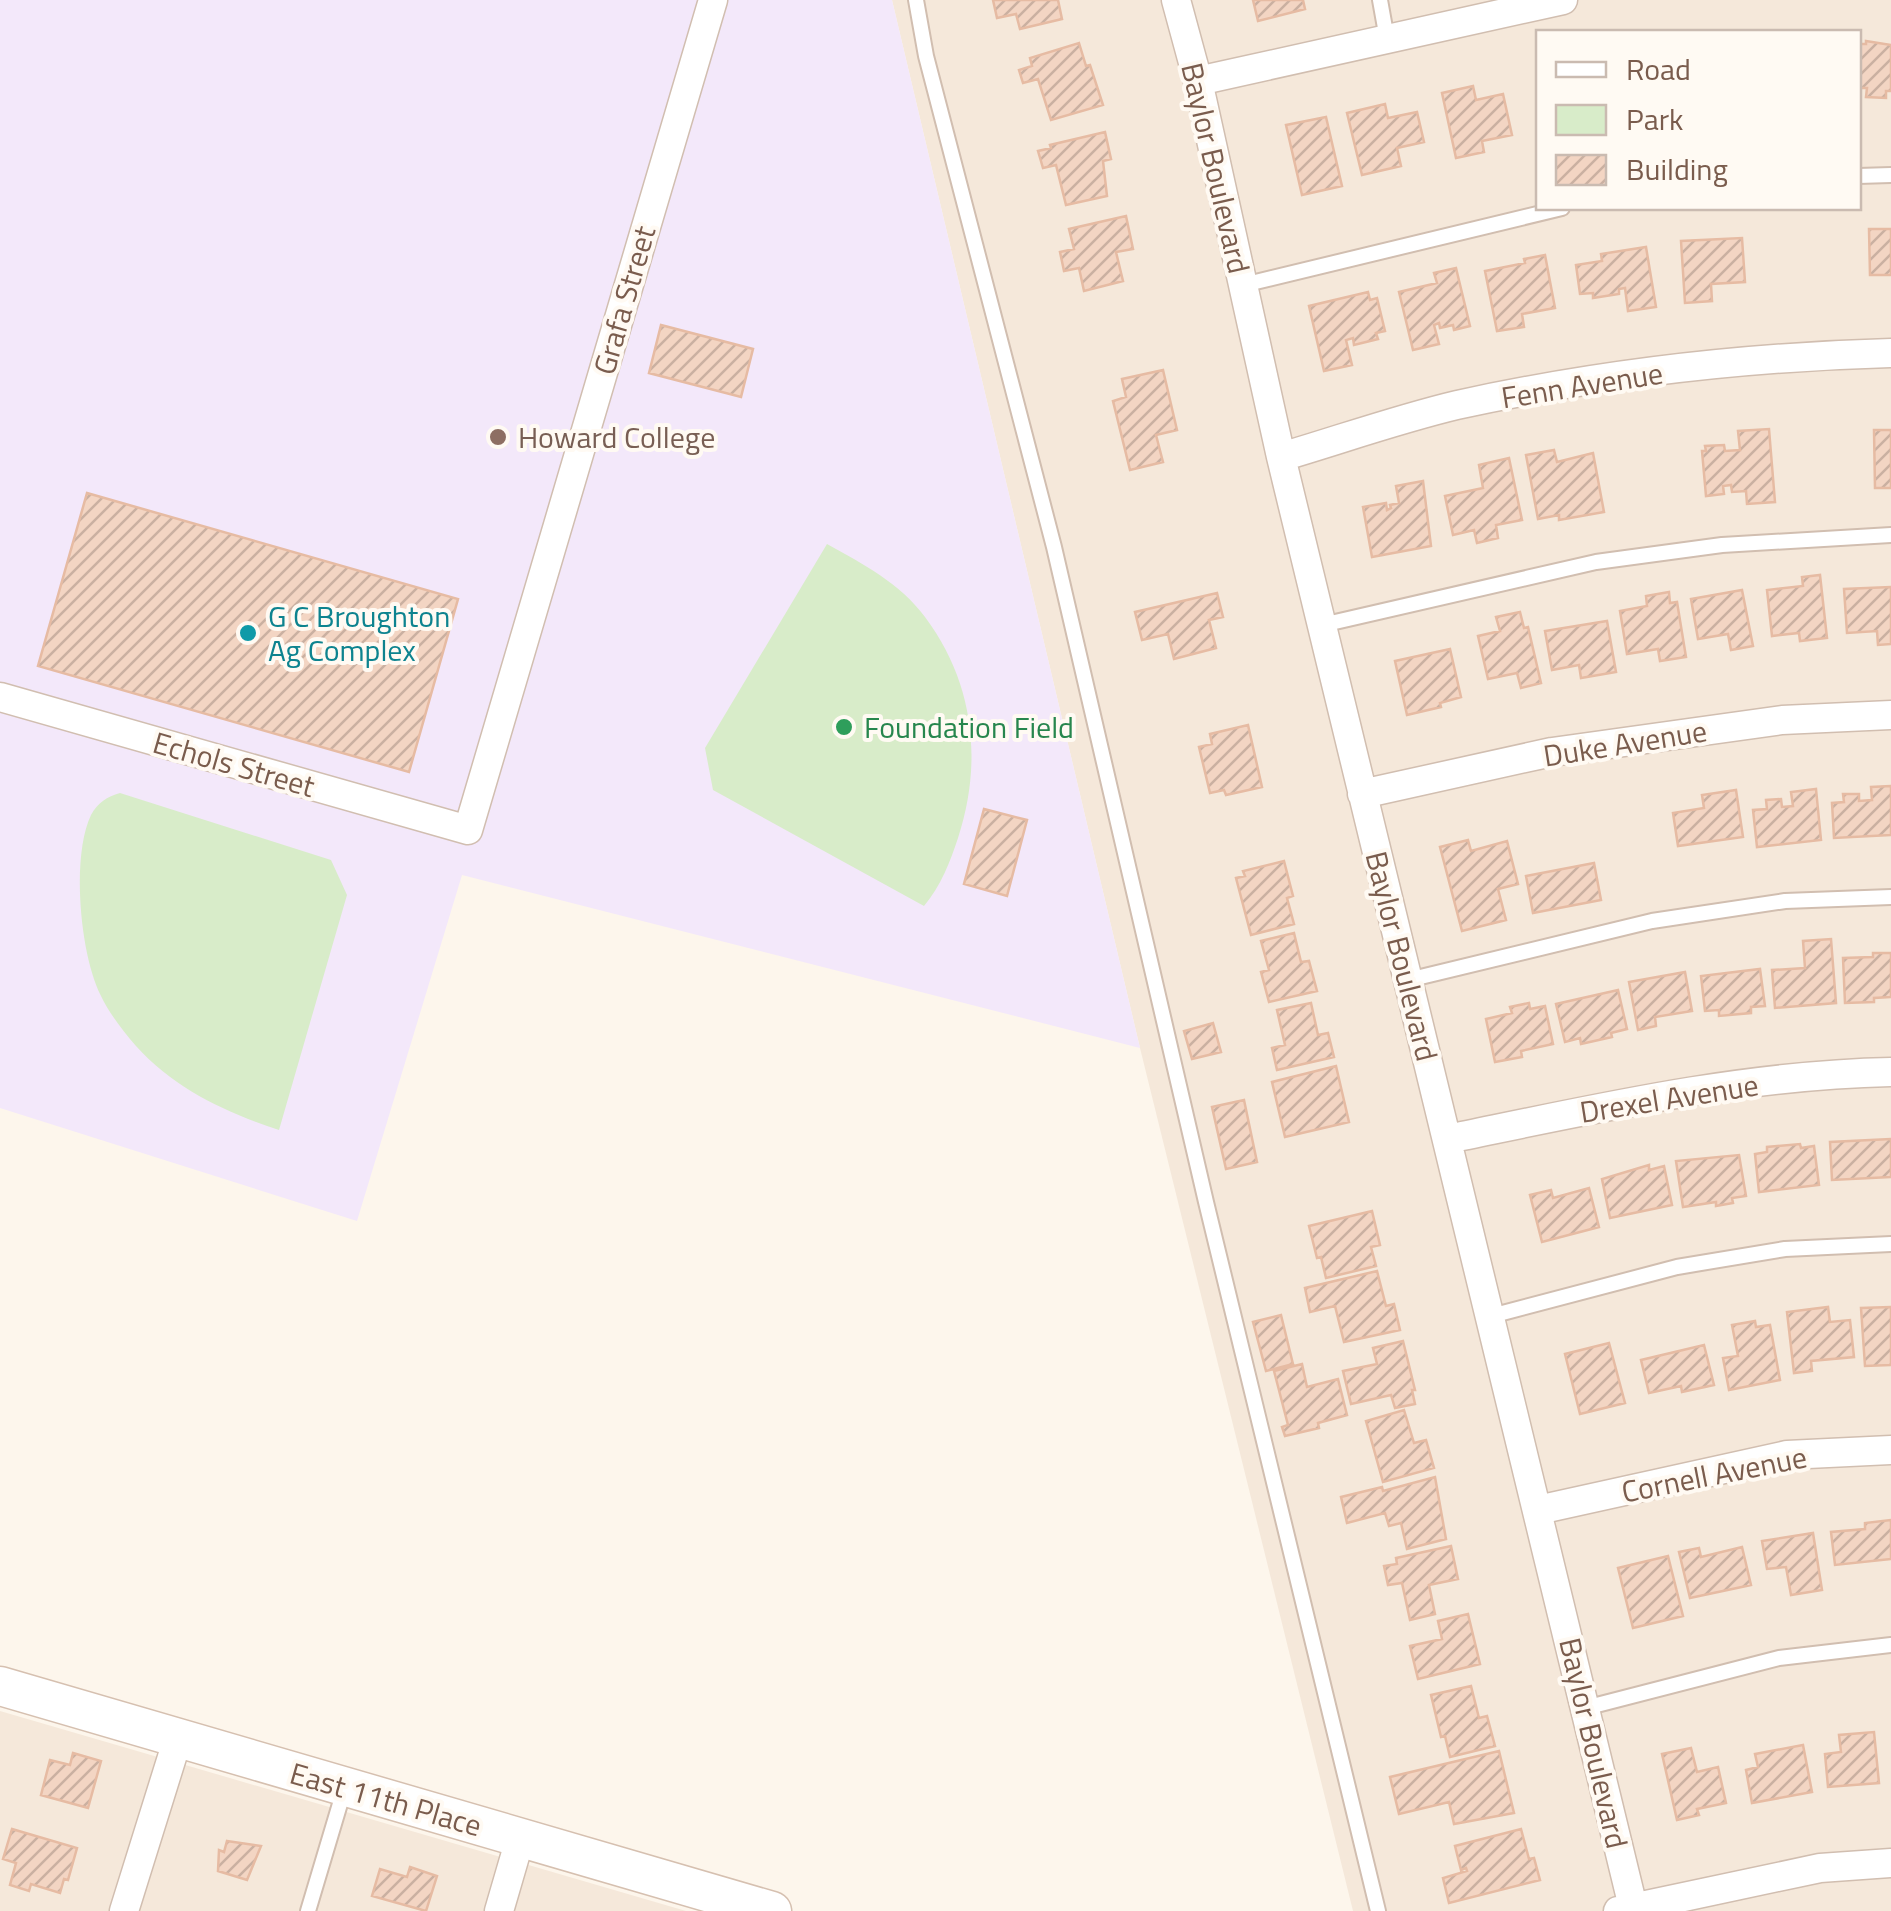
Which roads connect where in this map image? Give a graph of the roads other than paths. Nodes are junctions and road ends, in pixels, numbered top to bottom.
1 (712, 0) edge
2 (916, 0) edge
3 (1176, 0) edge
4 (1380, 0) edge
5 (1562, 0) edge
6 (1387, 39) junction
7 (1198, 80) junction
8 (1891, 174) edge
9 (1861, 176) edge
10 (1554, 210) edge
11 (1243, 285) junction
12 (1891, 353) edge
13 (1281, 458) junction
14 (1891, 535) edge
15 (1322, 626) junction
16 (0, 697) edge
17 (1891, 715) edge
18 (1362, 794) junction
19 (468, 830) joint
20 (1891, 897) edge
21 (1408, 980) junction
22 (1891, 1072) edge
23 (1448, 1140) junction
24 (1891, 1244) edge
25 (1491, 1316) junction
26 (1891, 1450) edge
27 (1538, 1510) junction
28 (1891, 1645) edge
29 (0, 1686) edge
30 (1585, 1708) junction
31 (178, 1738) junction
32 (345, 1788) junction
33 (520, 1839) junction
34 (1891, 1863) edge
35 (1628, 1910) edge
36 (124, 1911) edge
37 (308, 1911) edge
38 (499, 1911) edge
39 (772, 1911) edge
40 (1378, 1911) edge

1 - 19 street, Grafa Street
2 - 40 lane
3 - 7 street, Baylor Boulevard
4 - 6 lane
5 - 6 street
6 - 7 street
7 - 11 street, Baylor Boulevard
8 - 9 lane
10 - 11 lane
11 - 13 street, Baylor Boulevard
12 - 13 street, Fenn Avenue
13 - 15 street, Baylor Boulevard
14 - 15 lane
15 - 18 street, Baylor Boulevard
16 - 19 street, Echols Street
17 - 18 street, Duke Avenue
18 - 21 street, Baylor Boulevard
20 - 21 lane
21 - 23 street, Baylor Boulevard
22 - 23 street, Drexel Avenue
23 - 25 street, Baylor Boulevard
24 - 25 lane
25 - 27 street, Baylor Boulevard
26 - 27 street, Cornell Avenue
27 - 30 street, Baylor Boulevard
28 - 30 lane
29 - 31 street, East 11th Place
30 - 35 street, Baylor Boulevard
31 - 32 street, East 11th Place
31 - 36 street
32 - 33 street, East 11th Place
32 - 37 lane
33 - 38 street
33 - 39 street, East 11th Place
34 - 35 street

